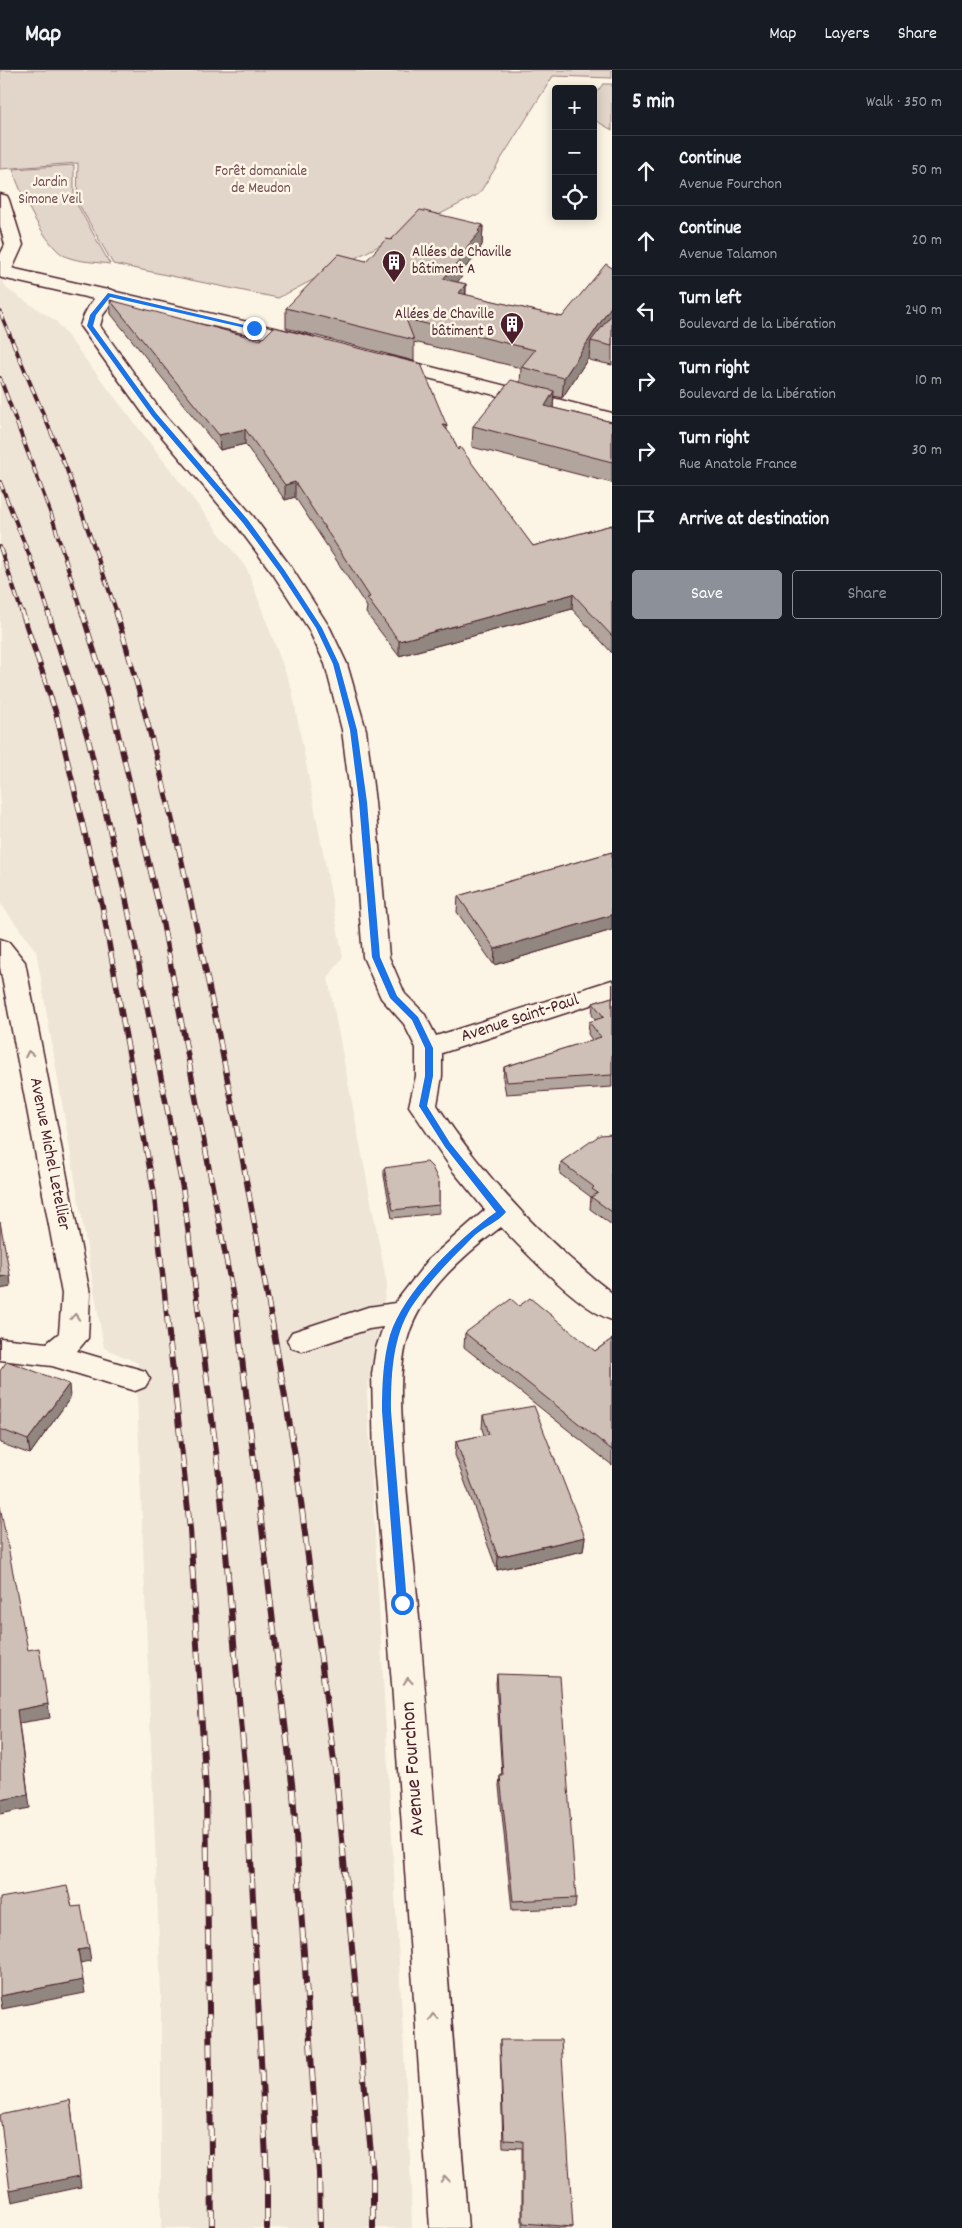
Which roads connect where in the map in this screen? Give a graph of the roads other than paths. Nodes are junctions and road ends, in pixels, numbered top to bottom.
1 (0, 200) edge
2 (108, 295) junction
3 (321, 345) edge
4 (370, 357) edge
5 (612, 419) edge
6 (0, 948) edge
7 (612, 989) edge
8 (429, 1048) junction
9 (502, 1212) junction
10 (612, 1309) edge
11 (403, 1313) junction
12 (302, 1340) dead end
13 (0, 1349) edge
14 (52, 1355) junction
15 (135, 1379) dead end
16 (449, 2228) edge

1 - 2 street
2 - 3 street
2 - 8 street
4 - 5 street
14 -> 6 street, Avenue Michel Letellier
7 - 8 street, Avenue Saint-Paul
8 - 9 street
9 - 10 street
9 - 11 street, Avenue Fourchon
11 - 12 street
16 -> 11 street, Avenue Fourchon
13 - 14 street
14 - 15 street

